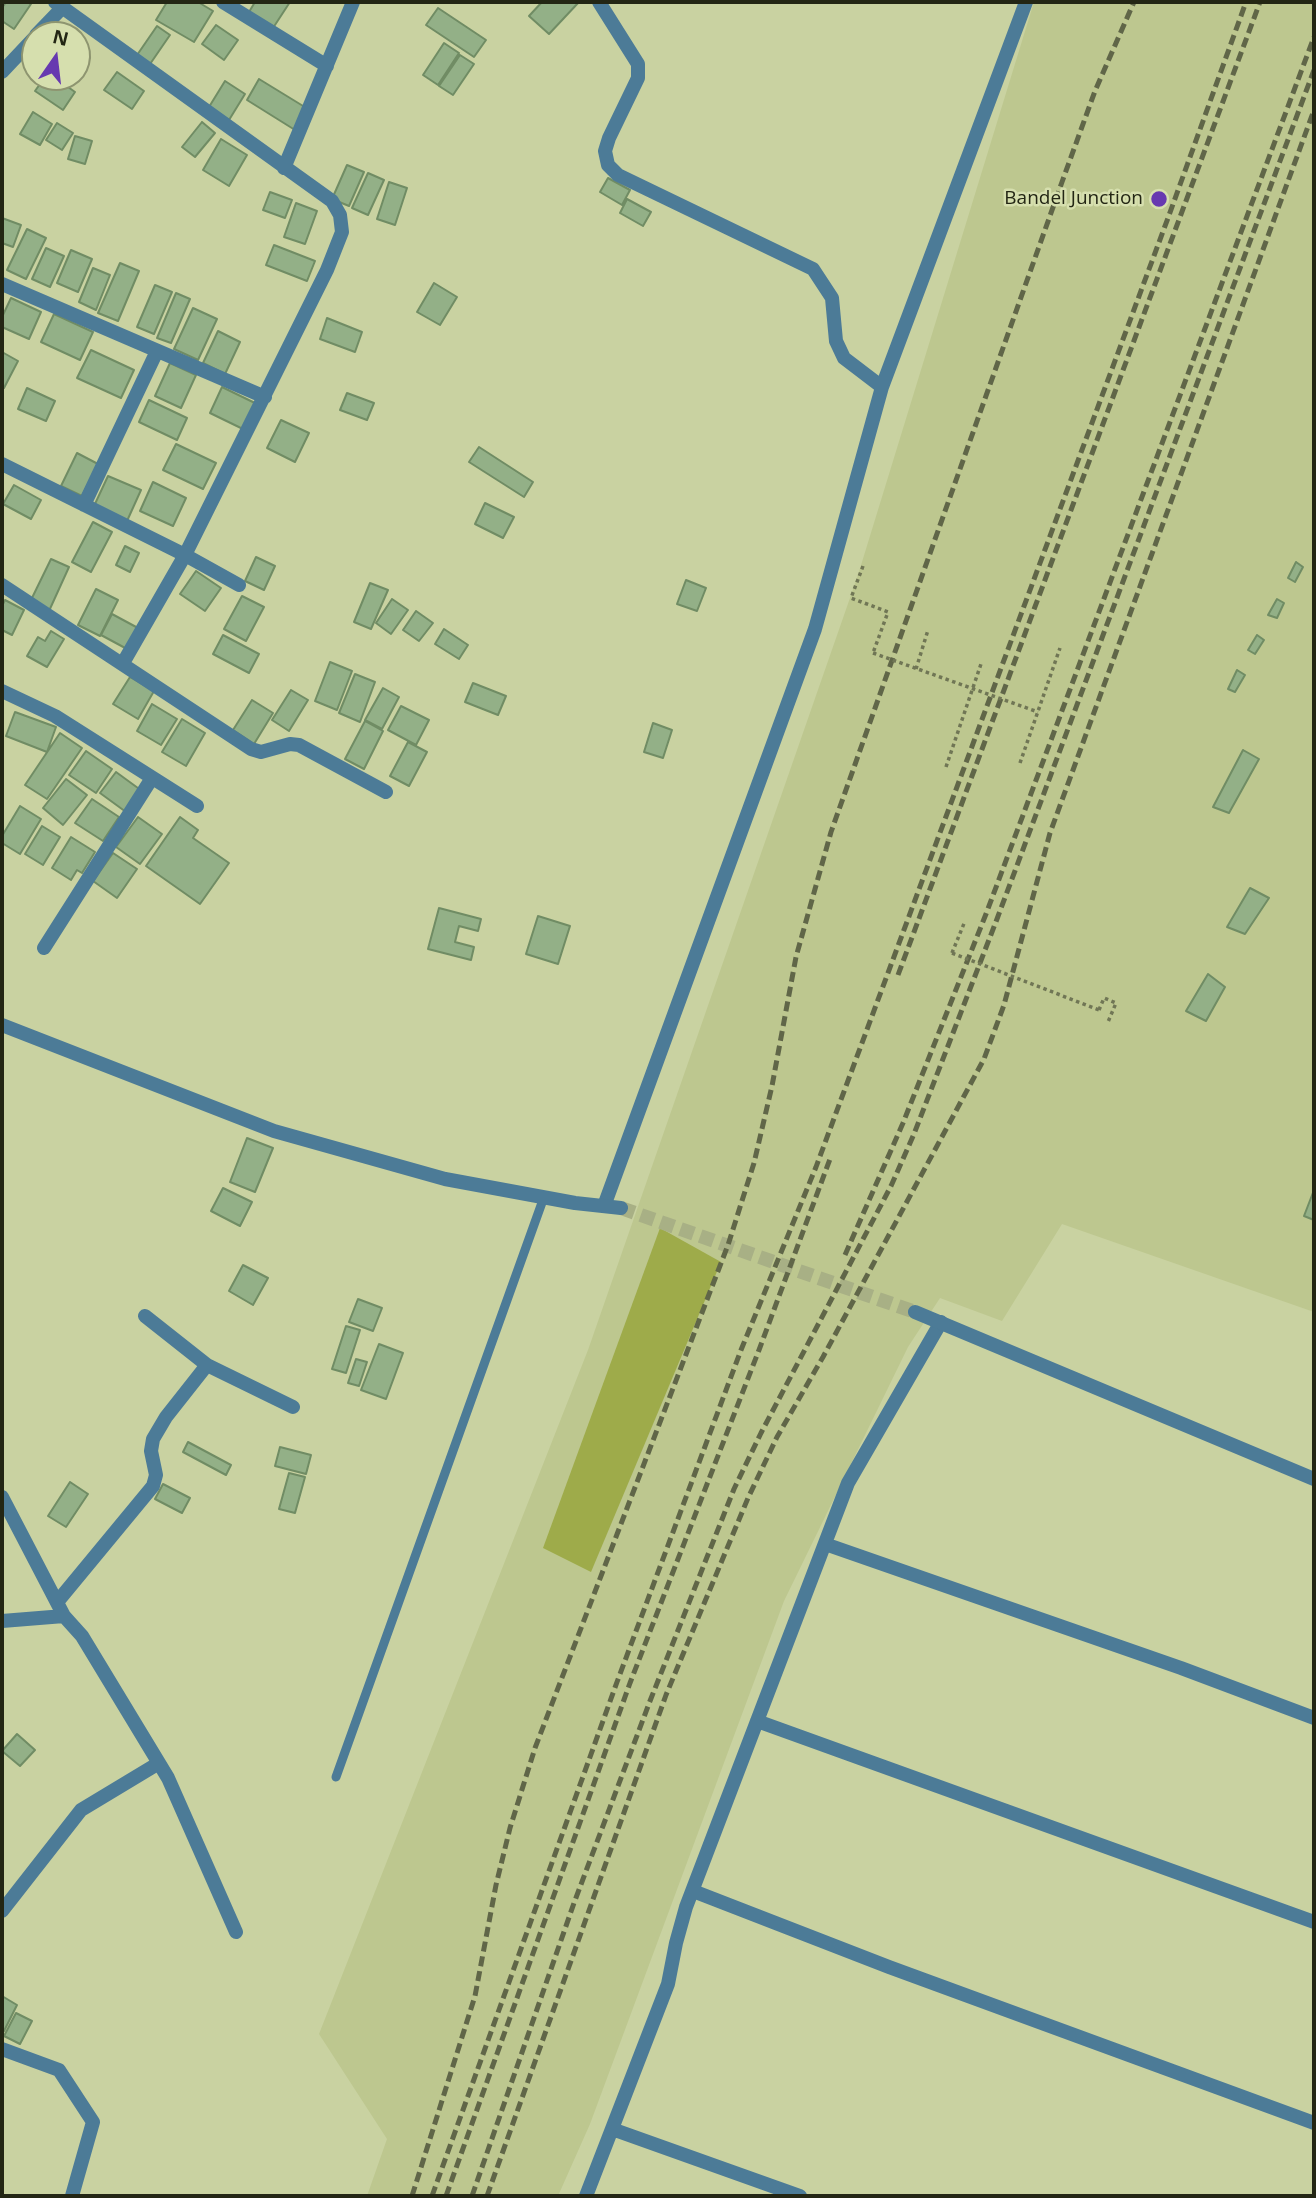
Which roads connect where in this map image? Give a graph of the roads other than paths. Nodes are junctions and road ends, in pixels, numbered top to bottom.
1 (223, 2) edge
2 (353, 2) edge
3 (599, 2) edge
4 (1026, 2) edge
5 (59, 5) edge
6 (47, 21) edge
7 (21, 52) edge
8 (327, 66) junction
9 (2, 72) edge
10 (284, 168) junction
11 (2, 284) edge
12 (157, 351) junction
13 (882, 387) junction
14 (265, 397) junction
15 (3, 469) edge
16 (84, 505) junction
17 (185, 555) junction
18 (2, 584) edge
19 (239, 585) dead end
20 (123, 663) junction
21 (2, 691) edge
22 (152, 778) junction
23 (386, 792) dead end
24 (197, 806) dead end
25 (44, 948) dead end
26 (2, 1026) edge
27 (544, 1197) junction
28 (604, 1206) junction
29 (621, 1208) tunnel mouth
30 (915, 1312) tunnel mouth
31 (145, 1316) dead end
32 (940, 1322) junction
33 (207, 1365) junction
34 (293, 1407) dead end
35 (1314, 1479) edge
36 (2, 1497) edge
37 (825, 1544) junction
38 (58, 1601) junction
39 (64, 1615) junction
40 (2, 1621) edge
41 (1314, 1718) edge
42 (757, 1721) junction
43 (159, 1763) junction
44 (336, 1777) dead end
45 (692, 1891) junction
46 (2, 1911) edge
47 (1314, 1922) edge
48 (236, 1932) dead end
49 (2, 2049) edge
50 (1314, 2123) edge
51 (612, 2129) junction
52 (794, 2195) edge
53 (72, 2196) edge
54 (586, 2196) edge

1 - 8 street
2 - 8 street
3 - 13 street
4 - 13 street
5 - 6 street
5 - 10 street
7 - 9 street
8 - 10 street
10 - 14 street
11 - 12 street
12 - 14 street
12 - 16 street
13 - 28 street
14 - 17 street
15 - 16 street
16 - 17 street
17 - 19 street
17 - 20 street
18 - 20 street
20 - 23 street
21 - 22 street
22 - 24 street
22 - 25 street
26 - 27 street
27 - 28 street
27 - 44 lane
28 - 29 street
30 - 32 street
31 - 33 street
32 - 35 street
32 - 37 street
33 - 34 street
33 - 38 street
36 - 38 street
37 - 41 street
37 - 42 street
38 - 39 street
39 - 40 street
39 - 43 street
42 - 45 street
42 - 47 street
43 - 46 street
43 - 48 street
45 - 50 street
45 - 51 street
49 - 53 street
51 - 52 street
51 - 54 street

